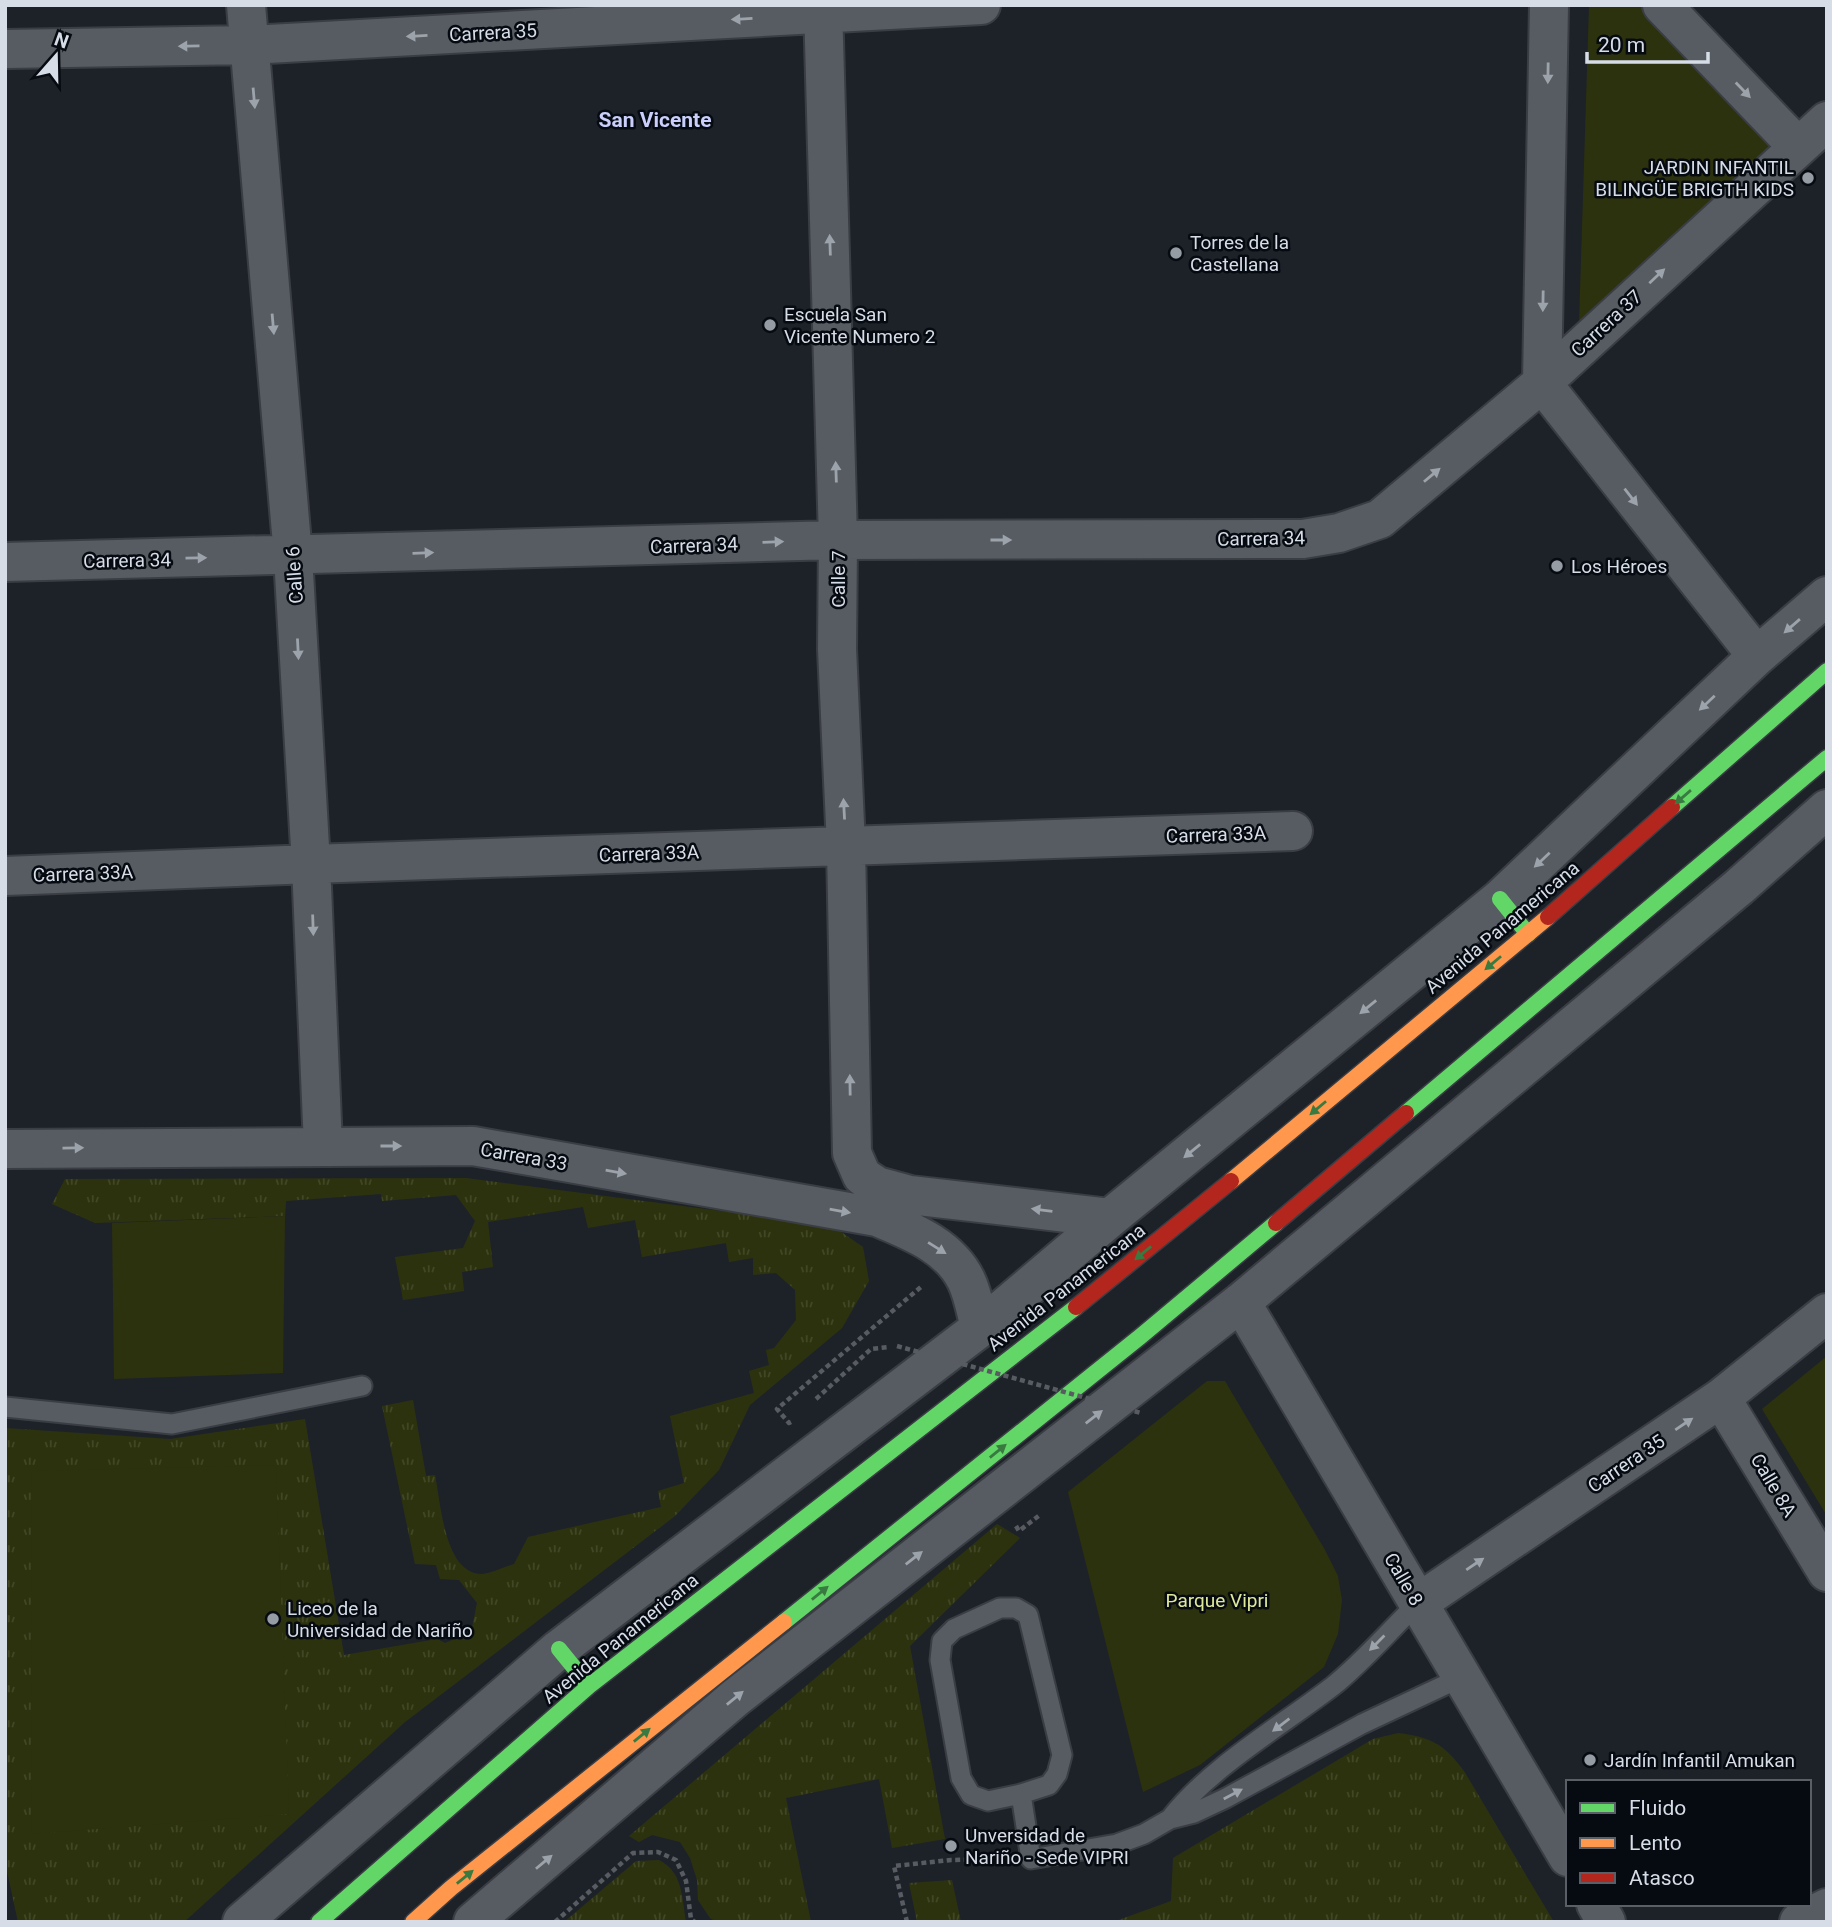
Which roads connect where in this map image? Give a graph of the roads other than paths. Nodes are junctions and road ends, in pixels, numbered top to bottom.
1 (246, 5) edge
2 (981, 5) edge
3 (1549, 5) edge
4 (1662, 5) edge
5 (823, 10) edge
6 (468, 19) edge
7 (249, 45) junction
8 (5, 49) edge
9 (1827, 121) edge
10 (1798, 147) junction
11 (1542, 383) junction
12 (1380, 519) joint
13 (838, 540) junction
14 (293, 556) junction
15 (5, 562) edge
16 (1827, 596) edge
17 (1757, 656) junction
18 (1827, 671) edge
19 (1827, 758) edge
20 (1827, 809) edge
21 (1293, 831) dead end
22 (846, 846) junction
23 (311, 864) junction
24 (5, 876) edge
25 (1500, 899) junction
26 (1528, 934) junction
27 (323, 1146) junction
28 (5, 1149) edge
29 (1110, 1218) junction
30 (1241, 1301) junction
31 (1827, 1312) edge
32 (980, 1328) junction
33 (362, 1386) dead end
34 (1721, 1398) junction
35 (5, 1407) edge
36 (1827, 1572) edge
37 (1418, 1602) junction
38 (559, 1649) junction
39 (1462, 1677) junction
40 (589, 1686) junction
41 (1021, 1794) junction
42 (1170, 1819) junction
43 (1566, 1854) edge
44 (1597, 1906) edge
45 (1827, 1908) edge
46 (242, 1922) edge
47 (319, 1922) edge
48 (413, 1922) edge
49 (473, 1922) edge
50 (1606, 1922) edge
51 (1799, 1922) edge

1 - 7 street, Calle 6
2 - 5 street, Carrera 35
3 -> 11 street
4 -> 10 street
5 -> 6 street, Carrera 35
13 -> 5 street, Calle 7
6 -> 7 street, Carrera 35
7 -> 8 street, Carrera 35
7 -> 14 street, Calle 6
9 - 10 street, Carrera 37
11 -> 10 street, Carrera 37
12 -> 11 street, Carrera 37
11 -> 17 street
13 -> 12 street, Carrera 34
14 -> 13 street, Carrera 34
22 -> 13 street, Calle 7
15 -> 14 street, Carrera 34
14 -> 23 street, Calle 6
16 -> 17 street
17 -> 25 street
18 -> 26 main road, Avenida Panamericana
48 -> 19 main road
20 - 30 street
21 - 22 street, Carrera 33A
22 - 23 street, Carrera 33A
29 -> 22 street, Calle 7
23 - 24 street, Carrera 33A
23 -> 27 street, Calle 6
25 - 26 main road
25 -> 29 street
26 -> 40 main road, Avenida Panamericana
28 -> 27 street, Carrera 33
27 -> 32 street, Carrera 33
29 - 32 street
30 - 37 street, Calle 8
49 -> 30 street
31 - 34 street, Carrera 35
32 - 38 street
33 - 35 lane
34 - 36 street, Calle 8A
37 -> 34 street, Carrera 35
37 - 39 street, Calle 8
37 -> 42 lane
38 - 40 main road
38 - 46 street
42 -> 39 lane
39 - 43 street, Calle 8
40 - 47 main road, Avenida Panamericana
41 - 41 lane
41 - 42 lane
44 - 50 street
45 - 51 street

